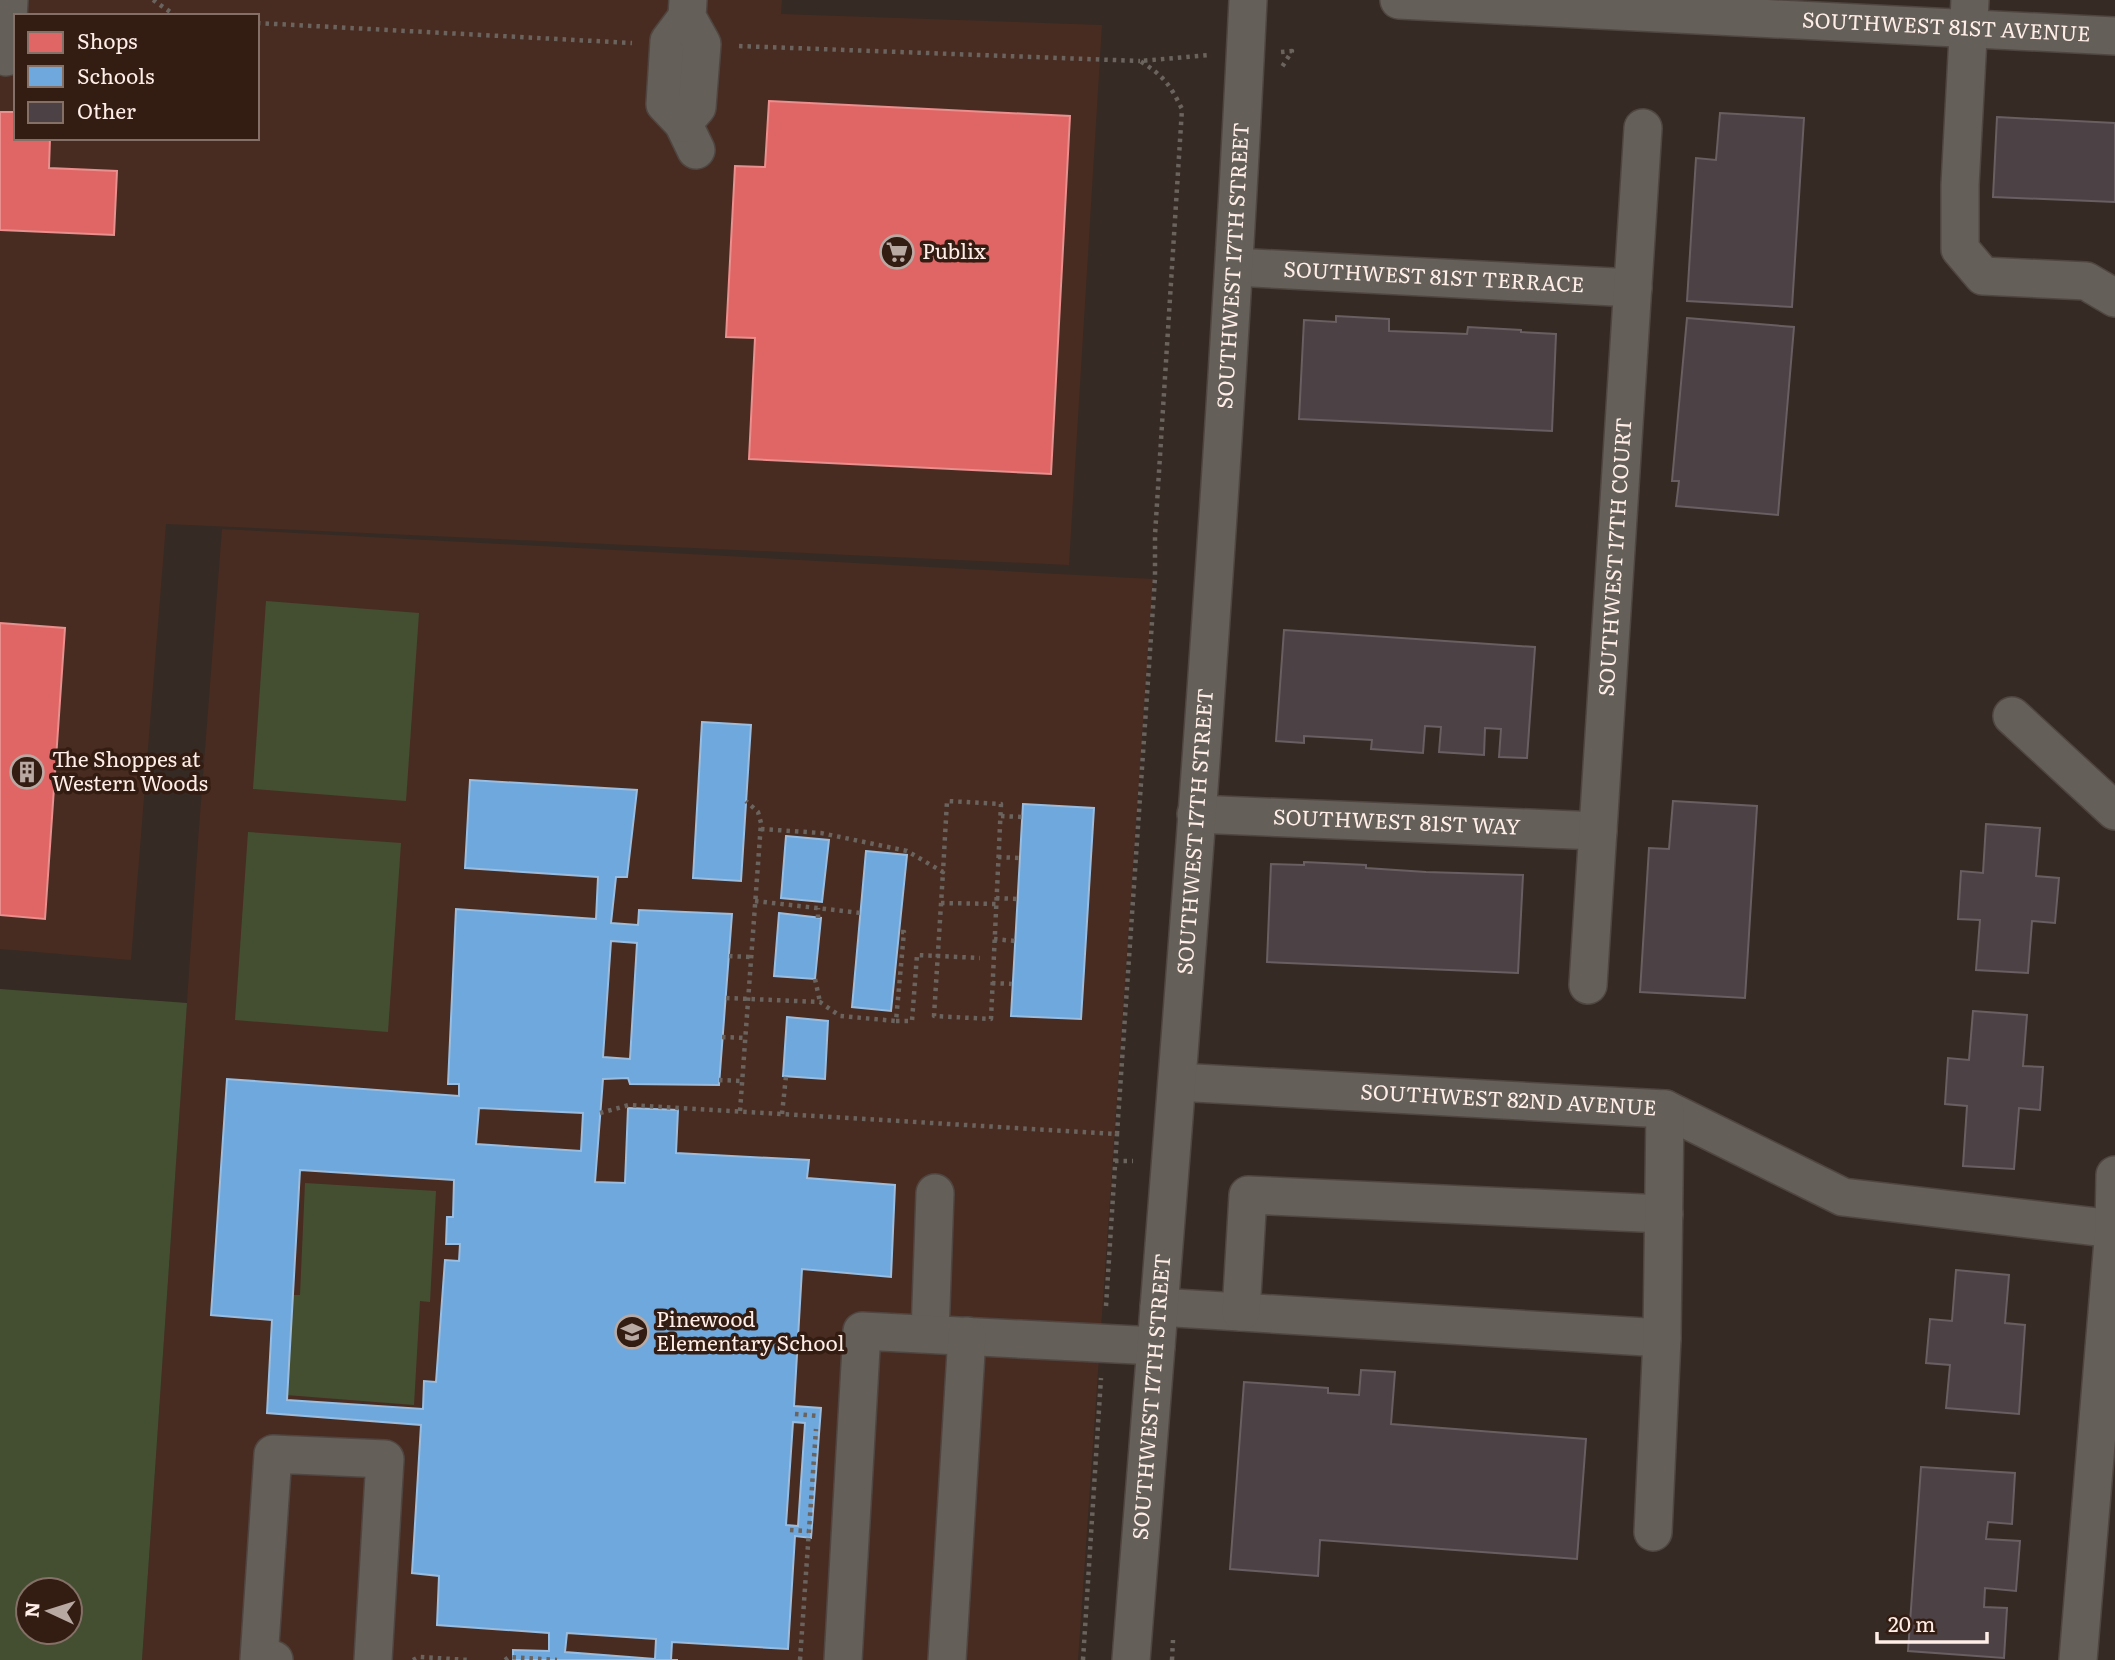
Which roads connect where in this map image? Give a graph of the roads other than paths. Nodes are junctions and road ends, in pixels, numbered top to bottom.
1 (9, 0) edge
2 (1248, 0) edge
3 (1399, 0) edge
4 (687, 9) edge
5 (1970, 14) edge
6 (2115, 36) edge
7 (6, 57) dead end
8 (1643, 128) dead end
9 (689, 136) dead end
10 (1234, 267) junction
11 (1633, 288) junction
12 (2115, 298) edge
13 (2012, 716) dead end
14 (2115, 811) edge
15 (1196, 814) junction
16 (1598, 831) junction
17 (1588, 985) dead end
18 (1177, 1082) junction
19 (1665, 1109) junction
20 (2115, 1175) edge
21 (935, 1193) dead end
22 (1664, 1214) junction
23 (2114, 1228) edge
24 (1159, 1307) junction
25 (1241, 1312) junction
26 (930, 1334) junction
27 (967, 1336) junction
28 (1662, 1338) junction
29 (1156, 1346) junction
30 (1653, 1532) dead end
31 (274, 1660) edge
32 (373, 1660) edge
33 (843, 1660) edge
34 (947, 1660) edge
35 (1131, 1660) edge
36 (2078, 1660) edge

1 - 7 street
2 - 10 street, SOUTHWEST 17TH STREET
3 - 5 street, SOUTHWEST 81ST AVENUE
4 - 9 street
5 - 6 street, SOUTHWEST 81ST AVENUE
5 - 12 street
8 - 11 street, SOUTHWEST 17TH COURT
10 - 11 street, SOUTHWEST 81ST TERRACE
10 - 15 street, SOUTHWEST 17TH STREET
11 - 16 street, SOUTHWEST 17TH COURT
13 - 14 street
15 - 16 street, SOUTHWEST 81ST WAY
15 - 18 street, SOUTHWEST 17TH STREET
16 - 17 street, SOUTHWEST 17TH COURT
18 - 19 street, SOUTHWEST 82ND AVENUE
18 - 24 street, SOUTHWEST 17TH STREET
19 - 22 street
19 - 23 street, SOUTHWEST 82ND AVENUE
20 - 23 street
21 - 26 street
22 - 25 street
22 - 28 street
23 - 36 street
24 - 25 street
24 - 29 street, SOUTHWEST 17TH STREET
25 - 28 street
26 - 27 street
26 - 33 street
27 - 29 street
27 - 34 street
28 - 30 street
29 - 35 street, SOUTHWEST 17TH STREET
31 - 32 street

